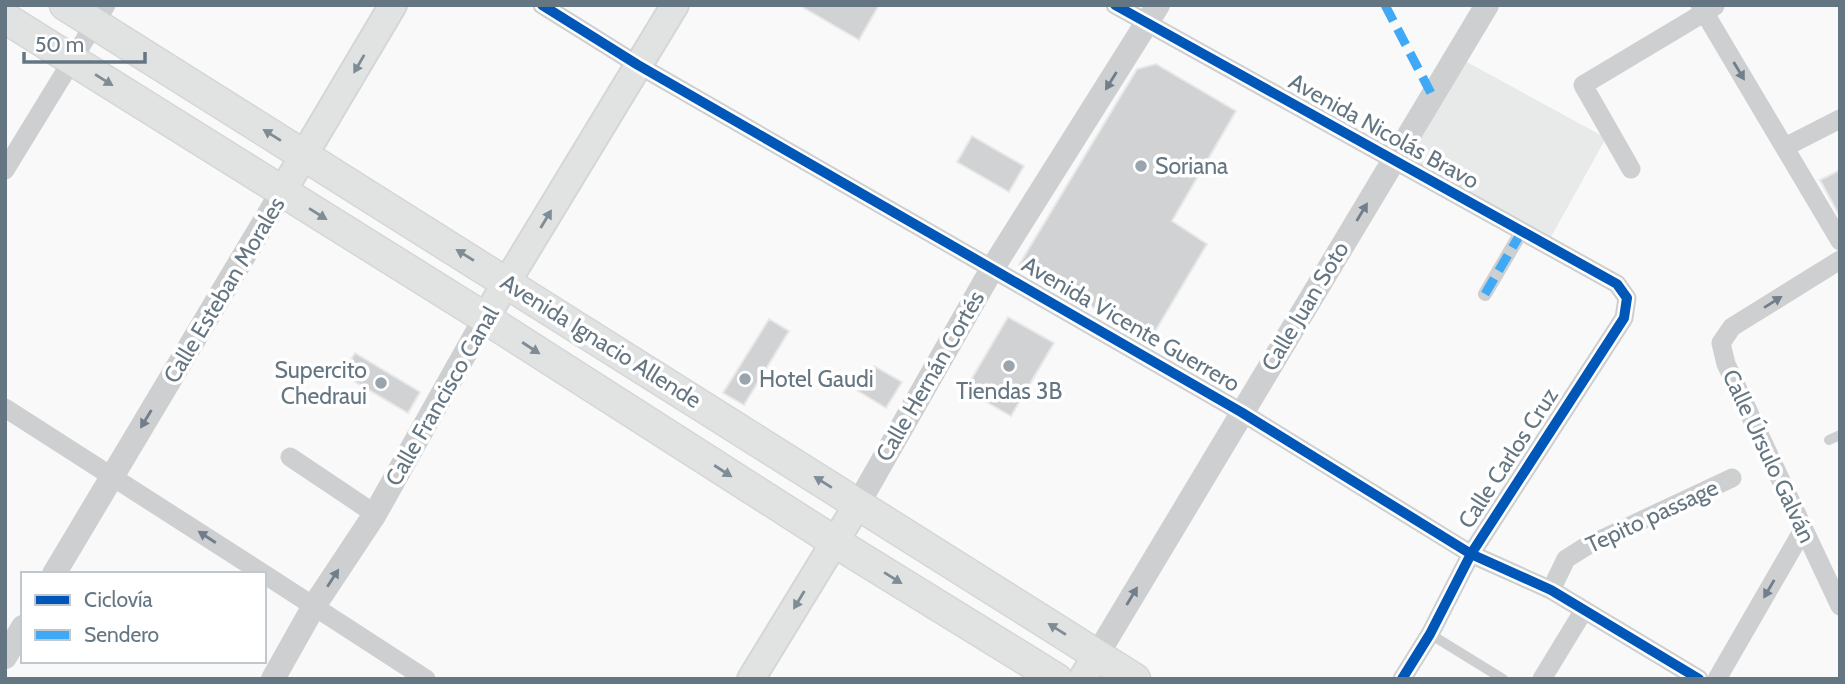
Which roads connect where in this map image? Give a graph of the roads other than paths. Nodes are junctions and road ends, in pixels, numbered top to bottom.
1 (65, 5) edge
2 (393, 5) edge
3 (542, 5) edge
4 (675, 5) edge
5 (1115, 5) edge
6 (1487, 5) edge
7 (1703, 7) edge
8 (100, 14) edge
9 (1153, 15) edge
10 (5, 18) edge
11 (73, 61) junction
12 (638, 65) junction
13 (1840, 119) edge
14 (1784, 147) junction
15 (305, 156) junction
16 (1394, 160) junction
17 (1631, 169) dead end
18 (5, 170) edge
19 (282, 192) junction
20 (1522, 231) junction
21 (1840, 240) edge
22 (1840, 260) edge
23 (992, 269) junction
24 (508, 282) junction
25 (1485, 294) dead end
26 (1627, 298) joint
27 (485, 318) junction
28 (5, 408) edge
29 (1241, 412) junction
30 (1840, 435) edge
31 (1829, 440) dead end
32 (289, 457) dead end
33 (111, 475) junction
34 (1732, 478) dead end
35 (858, 504) junction
36 (375, 514) junction
37 (1803, 530) junction
38 (835, 542) junction
39 (1471, 554) junction
40 (55, 572) edge
41 (261, 572) edge
42 (266, 575) edge
43 (1550, 590) junction
44 (314, 606) junction
45 (1840, 606) edge
46 (1584, 610) junction
47 (21, 630) edge
48 (1430, 634) junction
49 (5, 656) edge
50 (1090, 667) edge
51 (273, 679) edge
52 (426, 679) edge
53 (751, 679) edge
54 (1057, 679) edge
55 (1135, 679) edge
56 (1402, 679) edge
57 (1503, 679) edge
58 (1542, 679) edge
59 (1699, 679) edge
60 (1717, 679) edge

1 - 8 main road, Avenida Ignacio Allende
2 -> 15 main road, Calle Esteban Morales
3 - 12 street, Avenida Vicente Guerrero
4 - 12 main road, Calle Francisco Canal
5 - 9 street, Avenida Nicolás Bravo
6 - 16 street, Calle Juan Soto
7 -> 14 street
7 - 17 street
8 - 11 street
15 -> 8 main road, Avenida Ignacio Allende
9 - 16 street, Avenida Nicolás Bravo
9 -> 23 street, Calle Hernán Cortés
10 - 11 main road, Avenida Ignacio Allende
11 - 18 street
11 -> 19 main road, Avenida Ignacio Allende
12 - 23 street, Avenida Vicente Guerrero
24 -> 12 main road, Calle Francisco Canal
13 - 14 street
14 - 21 street
15 - 19 main road, Calle Esteban Morales
24 -> 15 main road, Avenida Ignacio Allende
16 - 20 street, Avenida Nicolás Bravo
29 -> 16 street, Calle Juan Soto
19 -> 27 main road, Avenida Ignacio Allende
19 -> 33 street, Calle Esteban Morales
20 - 25 street
20 - 26 street, Avenida Nicolás Bravo
37 -> 22 street, Calle Úrsulo Galván
23 - 29 street, Avenida Vicente Guerrero
23 - 35 street, Calle Hernán Cortés
24 - 27 main road, Calle Francisco Canal
35 -> 24 main road, Avenida Ignacio Allende
26 - 39 street, Calle Carlos Cruz
27 - 36 street, Calle Francisco Canal
27 -> 38 main road, Avenida Ignacio Allende
28 - 33 street
29 - 39 street, Avenida Vicente Guerrero
50 -> 29 street, Calle Juan Soto
30 - 31 lane
32 - 36 street
33 - 40 street, Calle Esteban Morales
41 -> 33 street
34 - 43 street, Tepito passage
35 - 38 main road, Calle Hernán Cortés
50 -> 35 main road, Avenida Ignacio Allende
44 -> 36 street, Calle Francisco Canal
37 - 45 street, Calle Úrsulo Galván
37 -> 60 street
38 -> 53 main road, Calle Hernán Cortés
38 -> 54 main road, Avenida Ignacio Allende
39 - 43 street, Avenida Vicente Guerrero
39 - 48 street, Calle Carlos Cruz
42 - 44 street
43 - 46 street, Avenida Vicente Guerrero
44 - 51 street, Calle Francisco Canal
44 - 52 street
46 - 58 street
46 - 59 street, Avenida Vicente Guerrero
47 - 49 street
48 - 56 street, Calle Carlos Cruz
48 - 57 lane
50 - 55 main road, Avenida Ignacio Allende

